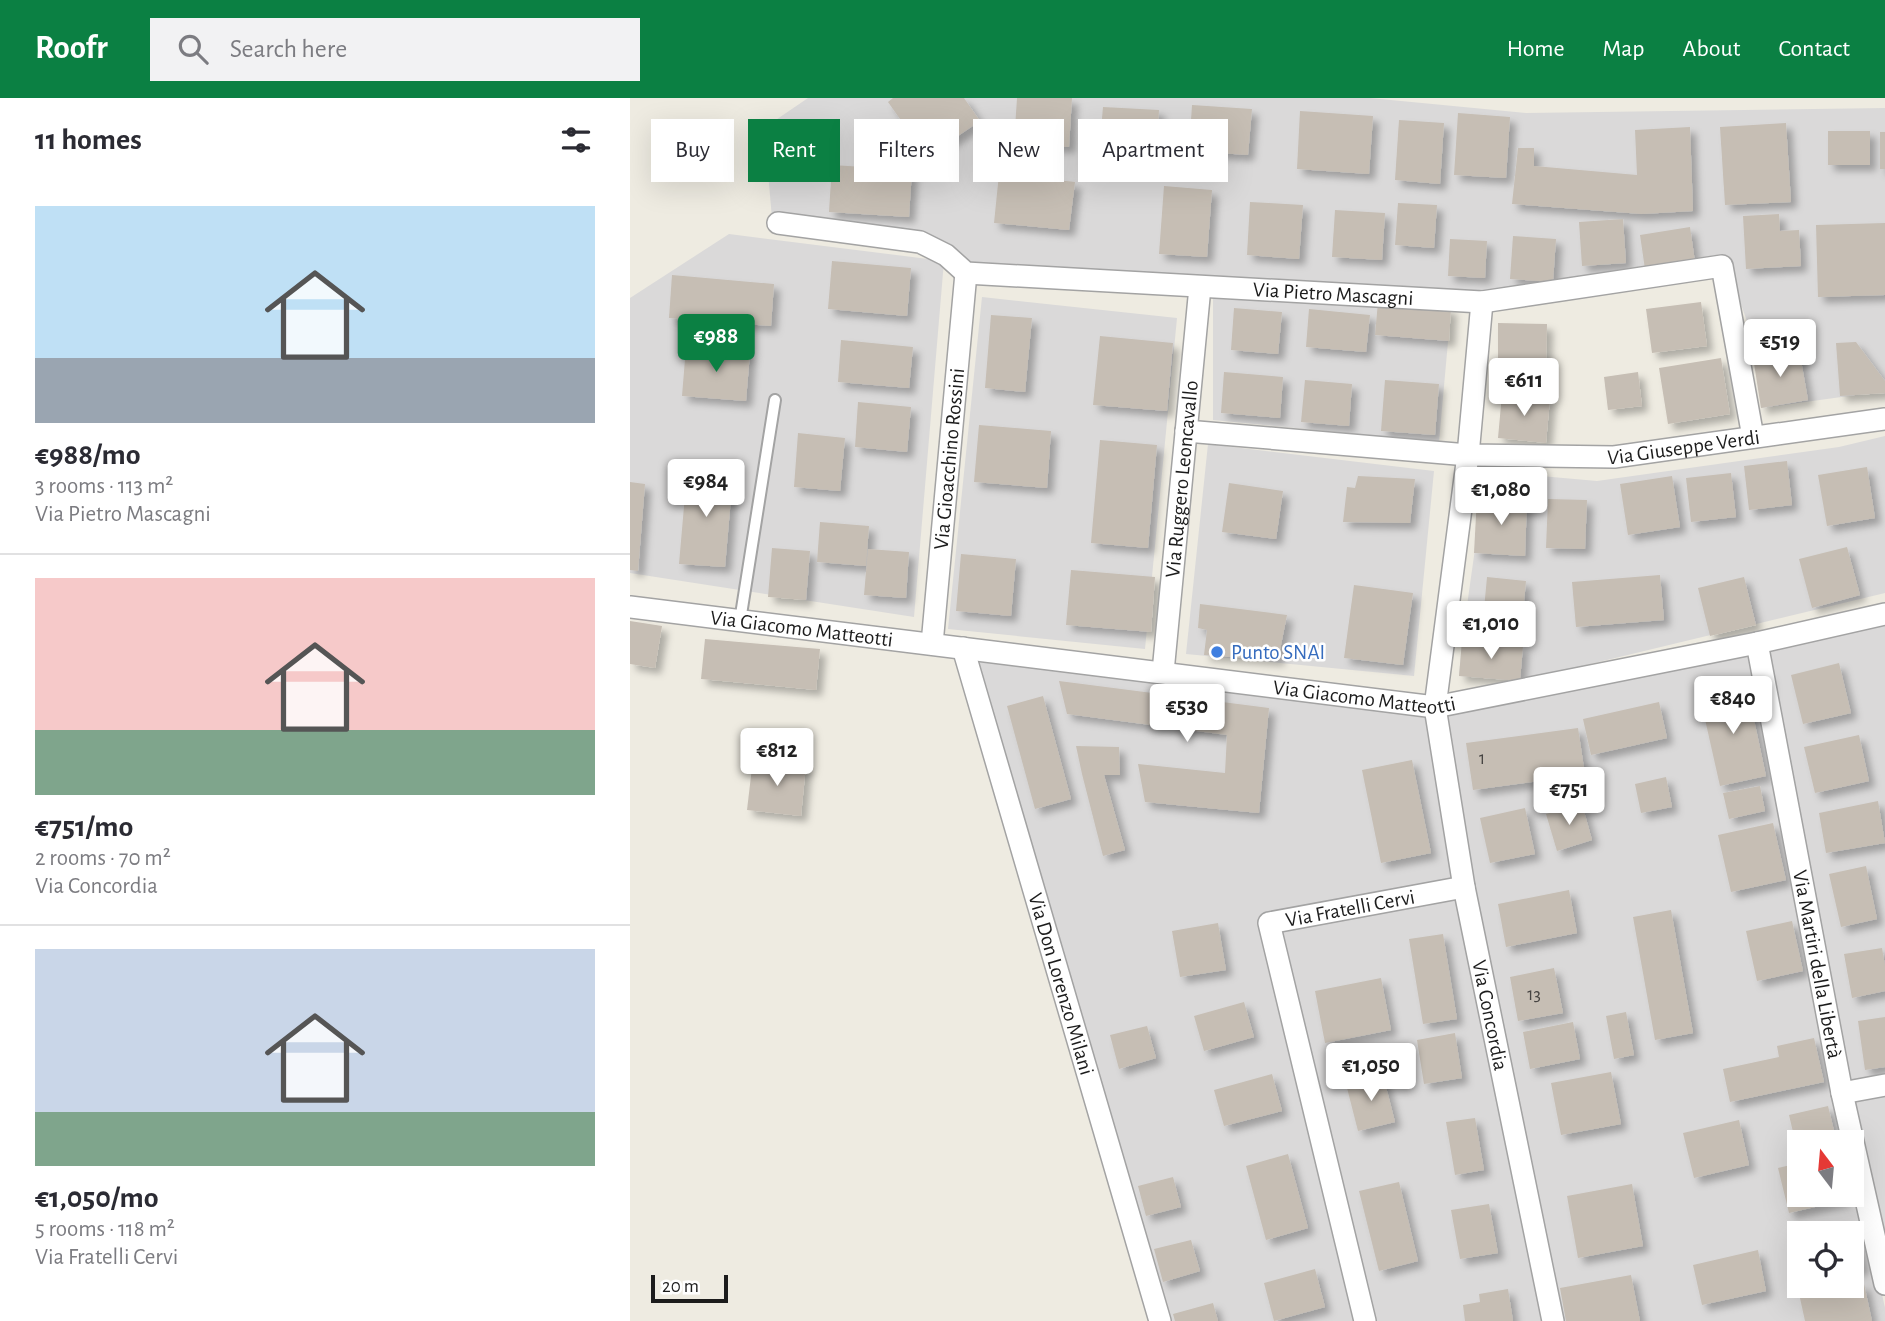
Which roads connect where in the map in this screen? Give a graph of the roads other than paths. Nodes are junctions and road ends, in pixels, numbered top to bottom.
1 (778, 223) dead end
2 (966, 273) junction
3 (1200, 287) junction
4 (1482, 302) junction
5 (775, 400) dead end
6 (1885, 419) edge
7 (1186, 431) junction
8 (1753, 437) junction
9 (1468, 455) junction
10 (630, 607) edge
11 (1885, 614) edge
12 (740, 621) junction
13 (1756, 643) junction
14 (932, 644) junction
15 (963, 648) junction
16 (1163, 672) junction
17 (1435, 707) junction
18 (1464, 887) junction
19 (1885, 1085) edge
20 (1842, 1093) junction
21 (1885, 1284) edge
22 (1160, 1321) edge
23 (1364, 1321) edge
24 (1553, 1321) edge

1 - 2 street
2 - 3 street, Via Pietro Mascagni
2 - 14 street, Via Gioacchino Rossini
3 - 4 street, Via Pietro Mascagni
3 - 7 street, Via Ruggero Leoncavallo
4 - 8 street, Via Pietro Mascagni
4 - 9 street, Via Concordia
5 - 12 lane
6 - 8 street, Via Giuseppe Verdi
7 - 9 street, Via Giuseppe Verdi
7 - 16 street, Via Ruggero Leoncavallo
8 - 9 street, Via Giuseppe Verdi
9 - 17 street, Via Concordia
10 - 12 street, Via Giacomo Matteotti
11 - 13 street, Via Giacomo Matteotti
12 - 14 street, Via Giacomo Matteotti
13 - 17 street, Via Giacomo Matteotti
13 - 20 street, Via Martiri della Libertà
14 - 15 street, Via Giacomo Matteotti
15 - 16 street, Via Giacomo Matteotti
15 - 22 street, Via Don Lorenzo Milani
16 - 17 street, Via Giacomo Matteotti
17 - 18 street, Via Concordia
18 - 23 street, Via Fratelli Cervi
18 - 24 street, Via Concordia
19 - 20 street
20 - 21 street, Via Martiri della Libertà

